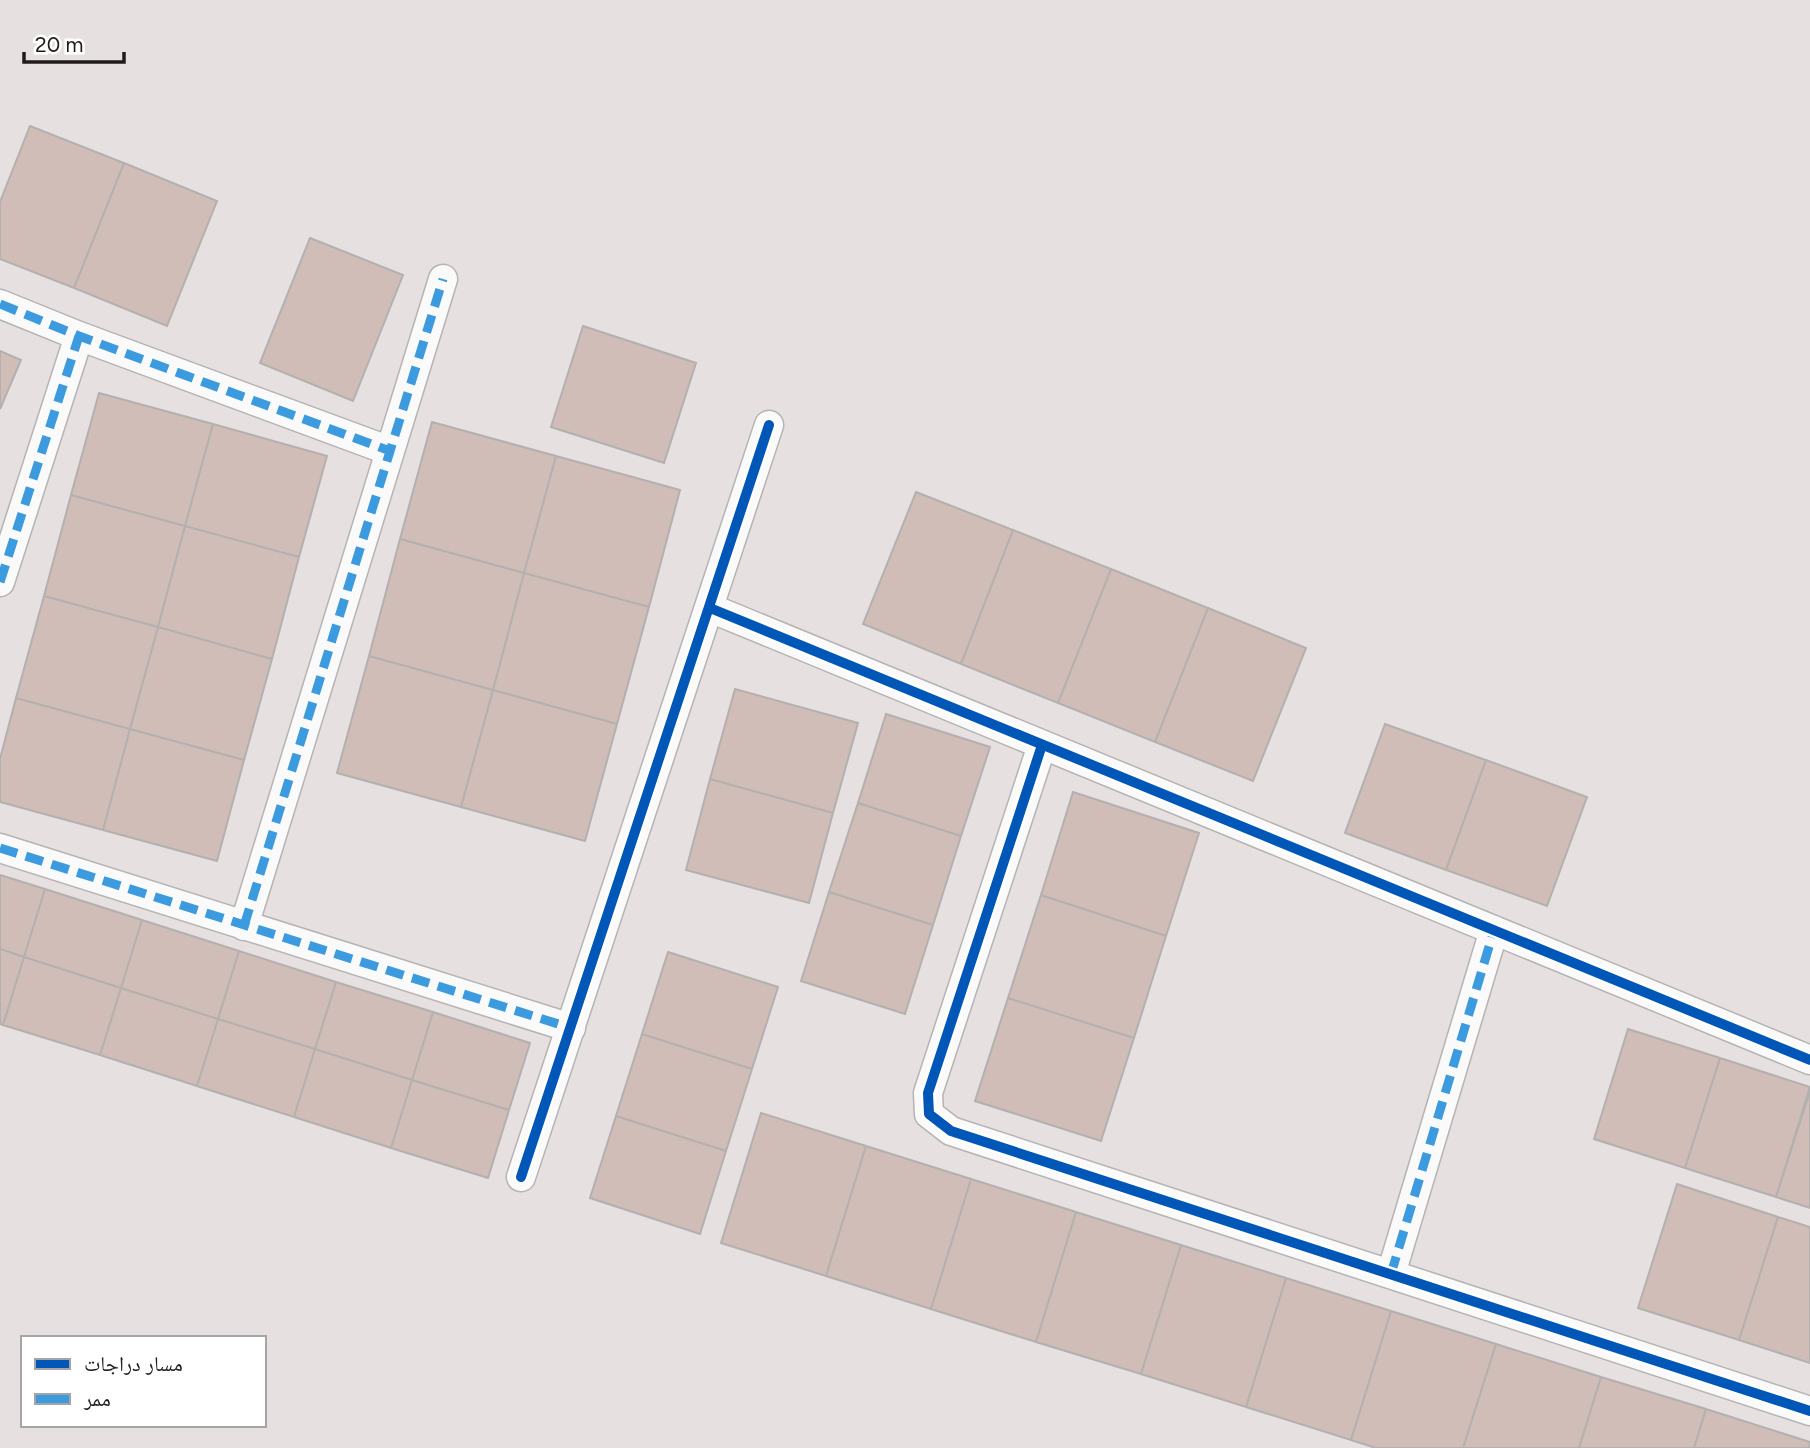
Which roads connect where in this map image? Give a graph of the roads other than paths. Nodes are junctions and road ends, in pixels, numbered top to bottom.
1 (443, 279) dead end
2 (0, 304) edge
3 (79, 336) junction
4 (769, 425) dead end
5 (390, 451) junction
6 (0, 582) edge
7 (710, 608) junction
8 (1042, 745) junction
9 (0, 848) edge
10 (244, 926) junction
11 (1494, 930) junction
12 (571, 1028) junction
13 (1810, 1060) edge
14 (522, 1177) dead end
15 (1391, 1274) junction
16 (1810, 1411) edge

1 - 5 street
2 - 3 street
3 - 5 street
3 - 6 street
4 - 7 street
5 - 10 street
7 - 8 street
7 - 12 street
8 - 11 street
8 - 15 street
9 - 10 street
10 - 12 street
11 - 13 street
11 - 15 street
12 - 14 street
15 - 16 street

